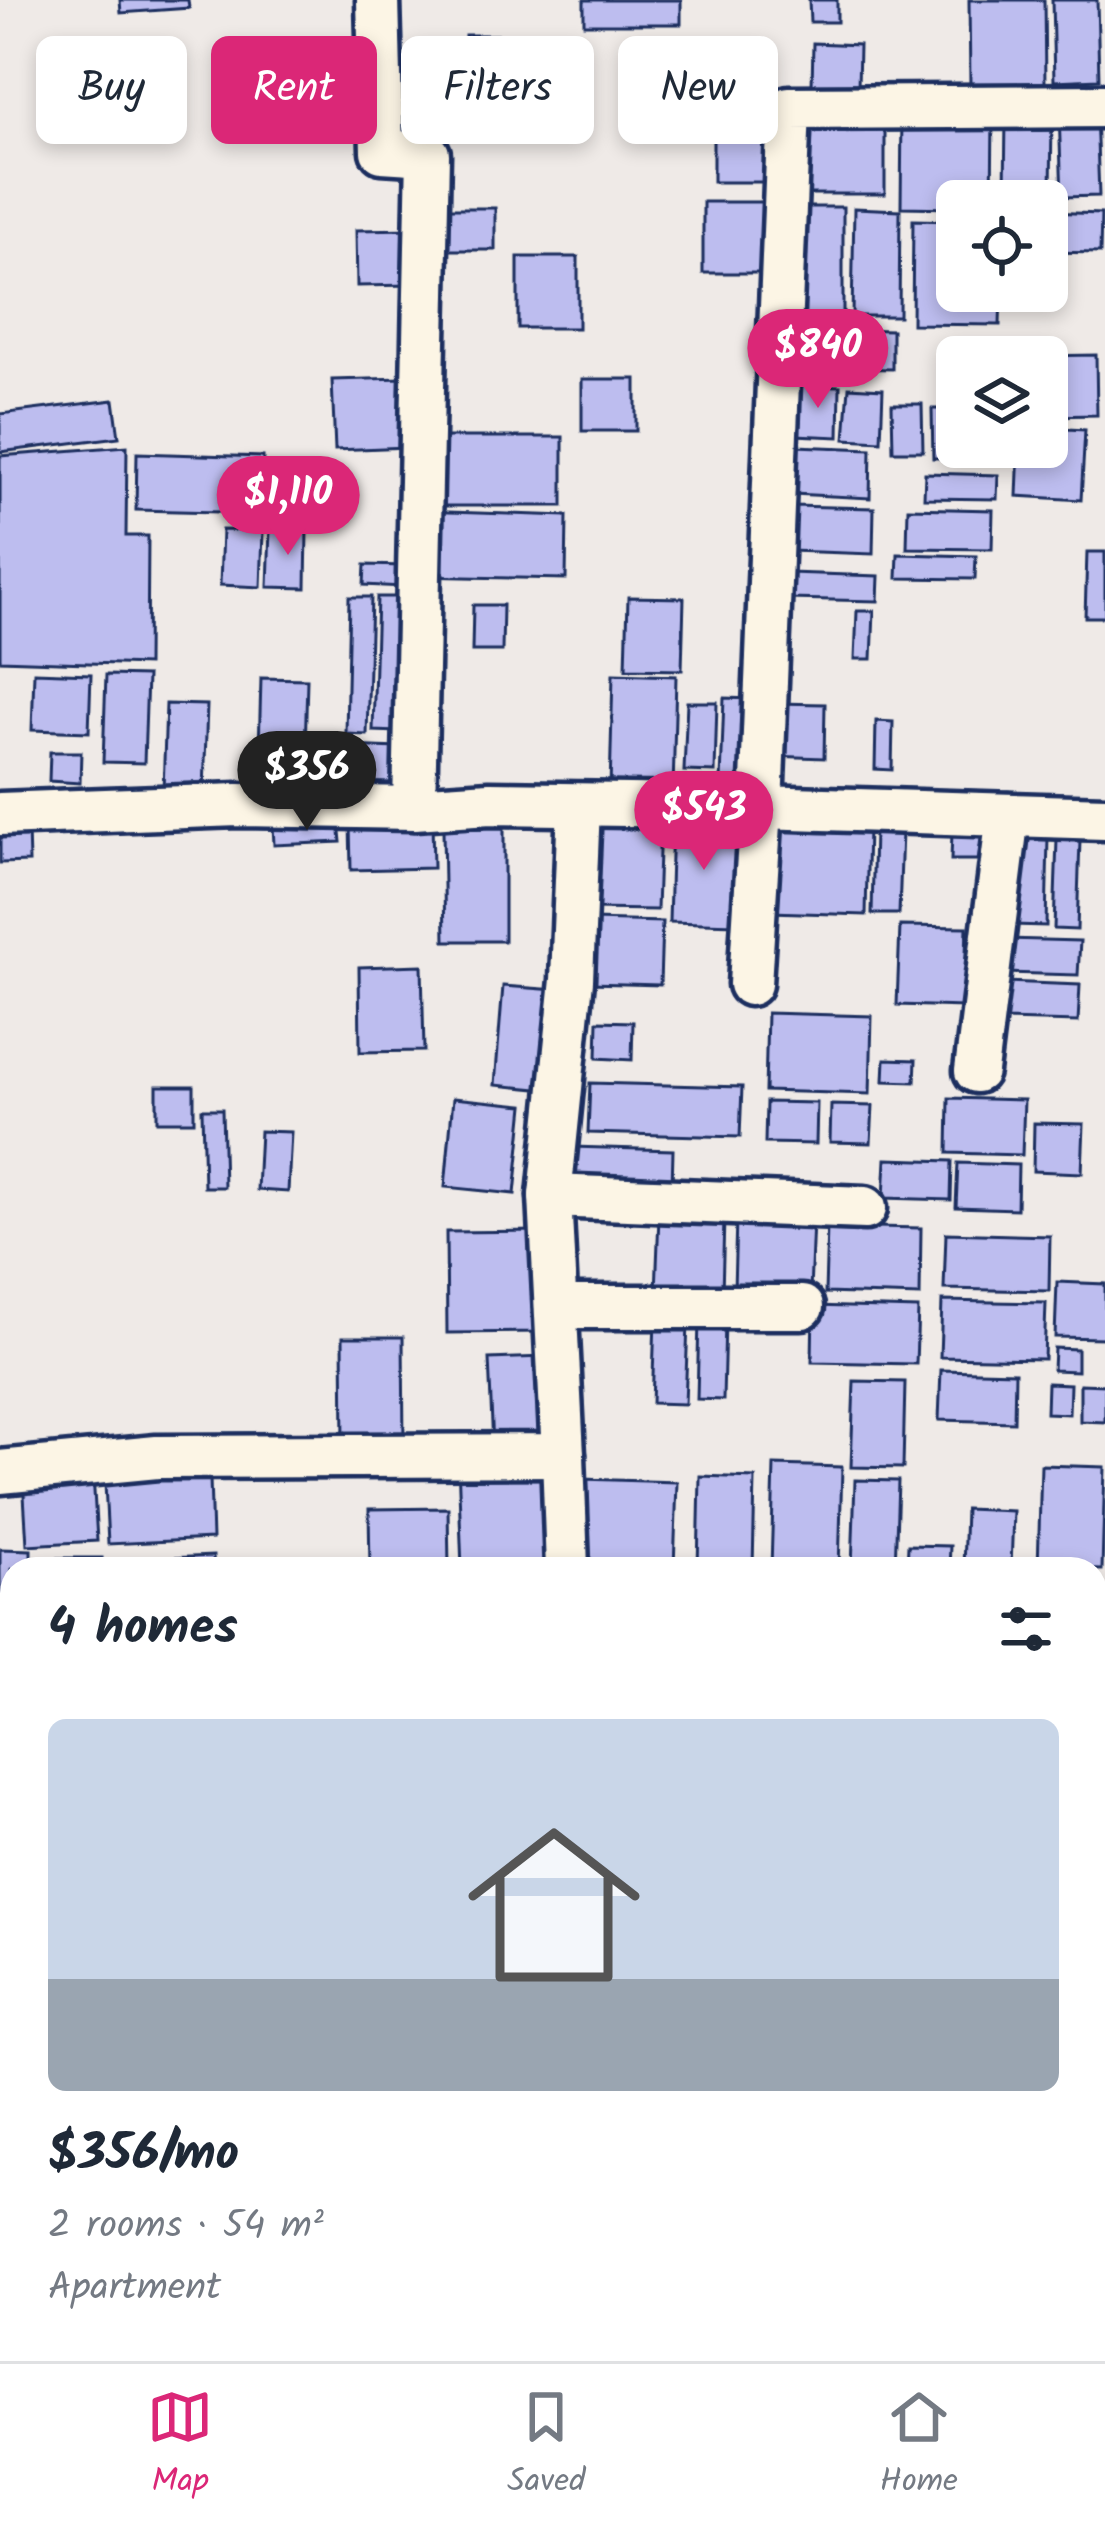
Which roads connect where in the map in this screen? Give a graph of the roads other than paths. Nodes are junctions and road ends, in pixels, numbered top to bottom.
1 (378, 0) edge
2 (1105, 106) edge
3 (579, 805) junction
4 (761, 807) junction
5 (414, 808) junction
6 (0, 814) edge
7 (1008, 814) junction
8 (1105, 818) edge
9 (750, 984) dead end
10 (976, 1071) dead end
11 (550, 1196) junction
12 (865, 1208) dead end
13 (557, 1307) junction
14 (802, 1307) dead end
15 (562, 1456) junction
16 (0, 1472) edge
17 (566, 1557) edge

1 - 5 street
2 - 4 street
3 - 4 street
3 - 5 street
3 - 11 street
4 - 7 street
4 - 9 street
5 - 6 street
7 - 8 street
7 - 10 street
11 - 12 street
11 - 13 street
13 - 14 street
13 - 15 street
15 - 16 street
15 - 17 street

